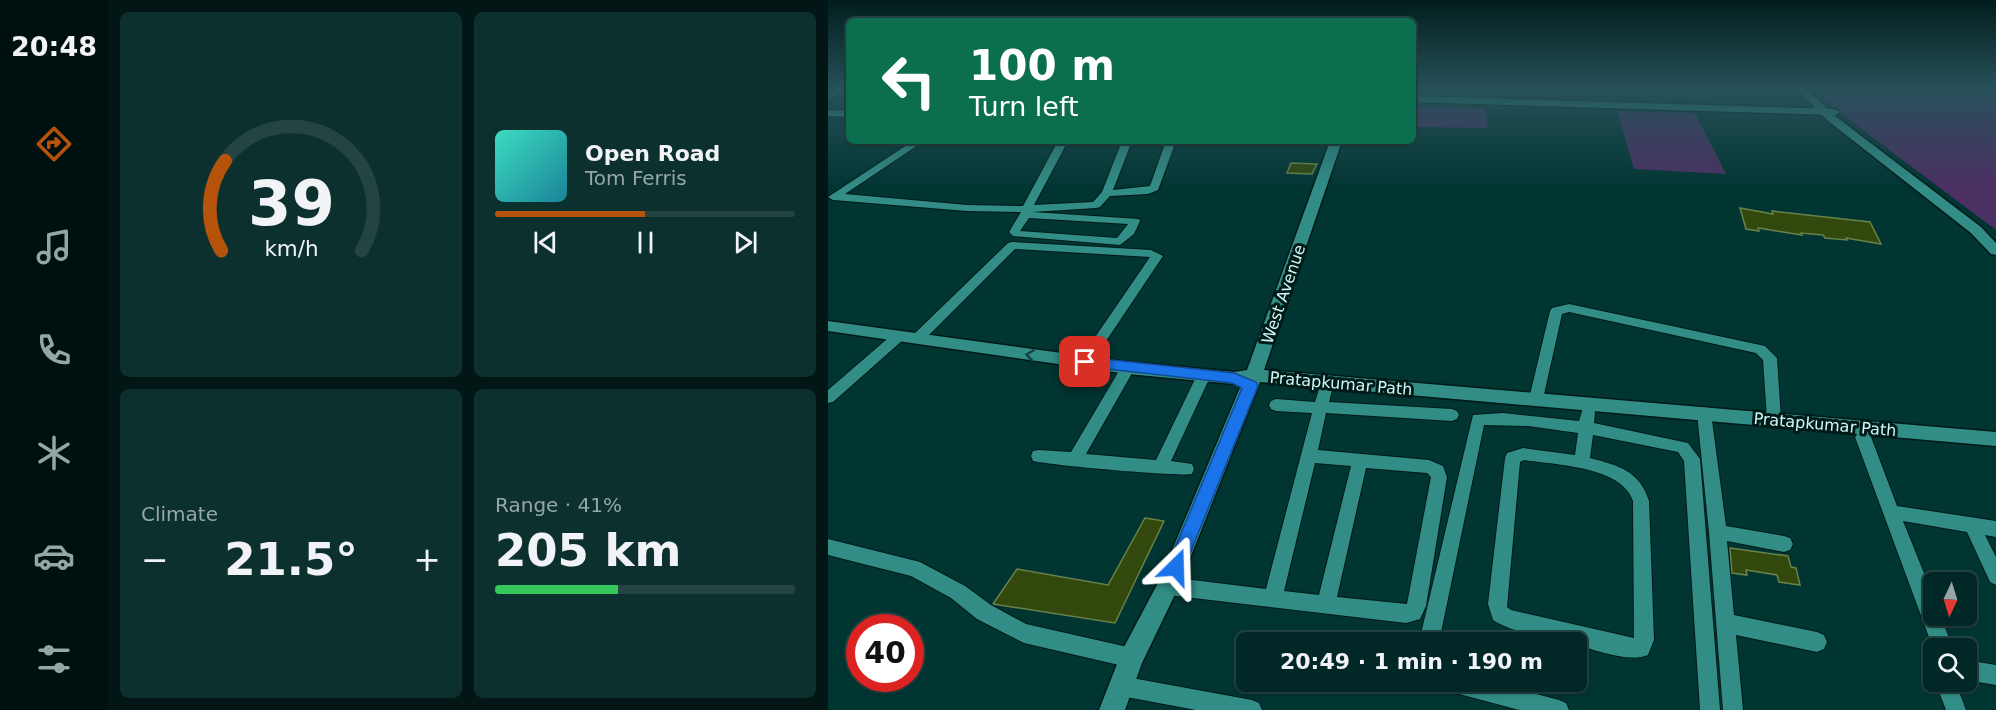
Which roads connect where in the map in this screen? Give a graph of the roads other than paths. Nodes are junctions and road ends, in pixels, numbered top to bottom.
1 (1842, 122) edge
2 (1843, 122) edge
3 (914, 144) edge
4 (1061, 144) edge
5 (1126, 144) edge
6 (1170, 144) edge
7 (1335, 144) edge
8 (1107, 194) junction
9 (831, 198) edge
10 (1027, 212) junction
11 (1996, 236) edge
12 (1996, 250) edge
13 (828, 326) edge
14 (899, 336) junction
15 (917, 339) junction
16 (1085, 362) junction
17 (1128, 368) junction
18 (1204, 375) junction
19 (1246, 380) junction
20 (828, 398) edge
21 (1475, 398) junction
22 (1323, 399) junction
23 (1536, 399) junction
24 (1276, 405) dead end
25 (1452, 415) dead end
26 (1705, 418) junction
27 (1774, 419) junction
28 (1587, 421) junction
29 (1902, 435) junction
30 (1863, 436) junction
31 (1996, 439) edge
32 (1996, 448) edge
33 (1039, 456) dead end
34 (1309, 456) junction
35 (1075, 459) junction
36 (1360, 460) junction
37 (1582, 462) junction
38 (1160, 467) junction
39 (1186, 469) dead end
40 (1891, 512) junction
41 (1972, 525) junction
42 (1996, 529) edge
43 (1718, 532) junction
44 (1784, 544) dead end
45 (828, 547) edge
46 (1996, 576) edge
47 (1168, 586) junction
48 (1273, 598) junction
49 (1326, 605) junction
50 (1725, 623) junction
51 (1431, 632) edge
52 (1939, 638) edge
53 (1817, 642) dead end
54 (1132, 658) junction
55 (1977, 672) edge
56 (1996, 675) edge
57 (1121, 686) junction
58 (1490, 692) edge
59 (1949, 692) edge
60 (1112, 710) edge
61 (1252, 710) edge
62 (1559, 710) edge
63 (1710, 710) edge
64 (1733, 710) edge
65 (1956, 710) edge

1 - 12 street
2 - 11 street
3 - 9 street
4 - 10 street
5 - 8 street
6 - 8 street
7 - 19 street, West Avenue
8 - 10 street
9 - 10 street
10 - 10 street
13 - 14 street
14 - 15 street
14 - 20 street
16 -> 15 street
15 - 16 street
16 - 17 street
17 - 18 street
17 - 35 street
18 - 19 street
18 - 38 street
19 - 21 street, Pratapkumar Path
19 - 22 street, Pratapkumar Path
19 - 47 street, West Avenue
21 - 22 street, Pratapkumar Path
21 - 23 street, Pratapkumar Path
21 - 28 street, Pratapkumar Path
22 - 24 street
22 - 25 street
22 - 34 street
23 - 26 street, Pratapkumar Path
23 - 27 street
26 - 27 street, Pratapkumar Path
26 - 28 street, Pratapkumar Path
26 - 30 street, Pratapkumar Path
26 - 43 street
27 - 29 street, Pratapkumar Path
28 - 37 street
28 - 51 street
28 - 63 street
29 - 30 street, Pratapkumar Path
29 - 31 street, Pratapkumar Path
29 - 32 street, Pratapkumar Path
30 - 40 street
33 - 35 street
34 - 36 street
34 - 48 street
35 - 38 street
36 - 49 street
36 - 49 street
37 - 37 street
38 - 39 street
40 - 41 street
40 - 52 street
41 - 42 street
41 - 46 street
43 - 44 street
43 - 50 street
45 - 54 street
47 - 48 street
47 - 54 street, West Avenue
48 - 49 street
50 - 53 street
50 - 64 street
54 - 57 street, West Avenue
55 - 56 street
57 - 60 street, West Avenue
57 - 61 street
58 - 62 street
59 - 65 street

